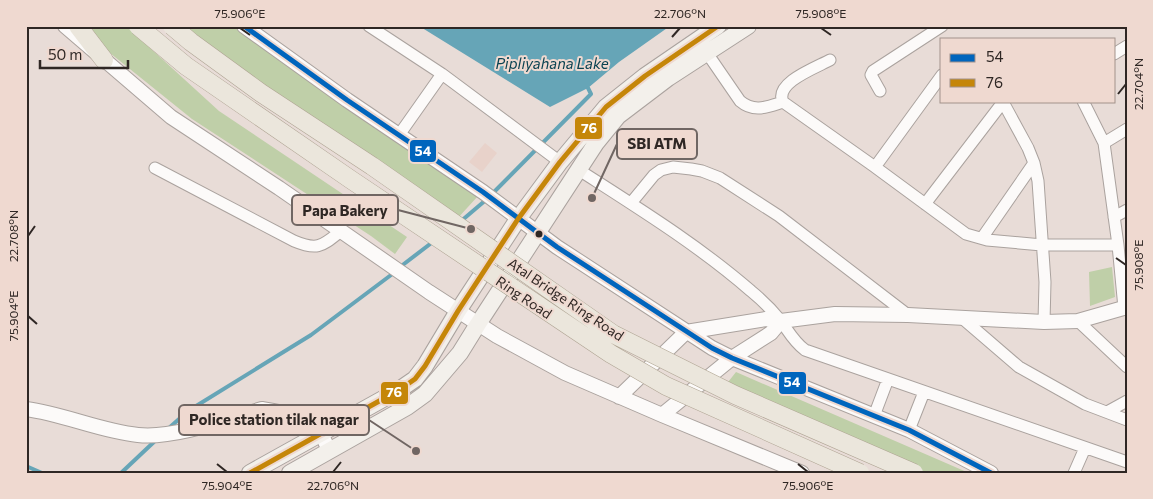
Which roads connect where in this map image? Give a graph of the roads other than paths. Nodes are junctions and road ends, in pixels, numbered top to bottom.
1 (65, 26) edge
2 (78, 26) edge
3 (138, 26) edge
4 (172, 26) edge
5 (244, 26) edge
6 (369, 26) edge
7 (718, 26) edge
8 (748, 26) edge
9 (942, 26) edge
10 (1127, 46) edge
11 (707, 53) junction
12 (1116, 53) edge
13 (104, 60) junction
14 (830, 60) dead end
15 (442, 74) junction
16 (940, 78) edge
17 (880, 91) dead end
18 (783, 102) junction
19 (1001, 102) edge
20 (1003, 102) edge
21 (1084, 102) edge
22 (1127, 129) edge
23 (399, 135) junction
24 (1104, 143) junction
25 (560, 162) junction
26 (1034, 164) junction
27 (875, 167) junction
28 (155, 168) dead end
29 (579, 170) junction
30 (631, 203) junction
31 (925, 204) junction
32 (1127, 210) edge
33 (1114, 217) junction
34 (518, 218) junction
35 (341, 231) junction
36 (537, 232) junction
37 (982, 238) junction
38 (1042, 245) junction
39 (1118, 245) junction
40 (1125, 307) edge
41 (458, 310) junction
42 (908, 315) junction
43 (962, 318) junction
44 (781, 321) junction
45 (1078, 321) junction
46 (1044, 322) junction
47 (478, 324) junction
48 (686, 332) junction
49 (732, 358) junction
50 (1127, 367) edge
51 (888, 380) junction
52 (924, 392) junction
53 (619, 396) junction
54 (1127, 401) edge
55 (26, 408) edge
56 (1107, 412) junction
57 (662, 415) junction
58 (874, 416) junction
59 (1127, 420) edge
60 (908, 430) junction
61 (320, 433) junction
62 (1084, 448) junction
63 (329, 451) junction
64 (1127, 462) edge
65 (250, 473) edge
66 (290, 473) edge
67 (802, 473) edge
68 (860, 473) edge
69 (914, 473) edge
70 (991, 473) edge
71 (1074, 473) edge

1 - 13 street
2 - 13 main road
3 - 68 main road, Ring Road, bridge
4 - 69 main road, Atal Bridge Ring Road, bridge
5 - 23 street
6 - 15 street
7 - 25 main road
8 - 11 main road
9 - 17 street
10 - 12 street
11 - 18 street
11 - 29 main road
13 - 35 street
14 - 18 street
15 - 23 street
15 - 25 street
16 - 27 street
18 - 27 street
19 - 31 street
20 - 26 street
21 - 24 street
22 - 24 street
23 - 34 street
24 - 33 street
25 - 34 main road
26 - 37 street
26 - 38 street
27 - 31 street
28 - 35 street
29 - 30 street
29 - 36 main road
30 - 42 street
30 - 44 street
31 - 37 street
32 - 33 street
33 - 39 street
34 - 36 street
34 - 41 main road
35 - 41 street
36 - 47 main road
36 - 48 street
37 - 38 street
38 - 39 street
38 - 46 street
39 - 40 street
40 - 45 street
41 - 47 street
41 - 61 main road
42 - 43 street
42 - 44 street
43 - 46 street
43 - 56 street
44 - 48 street
44 - 49 street
44 - 51 street
45 - 46 street
45 - 50 street
47 - 53 street
47 - 63 main road
48 - 49 street
48 - 53 street
49 - 57 street
49 - 58 street
51 - 52 street
51 - 58 street
52 - 60 street
52 - 62 street
53 - 57 street
54 - 56 street
55 - 61 street
56 - 59 street
57 - 67 street
58 - 60 street
60 - 70 street
61 - 63 street
61 - 65 main road
62 - 64 street
62 - 71 street
63 - 66 main road

